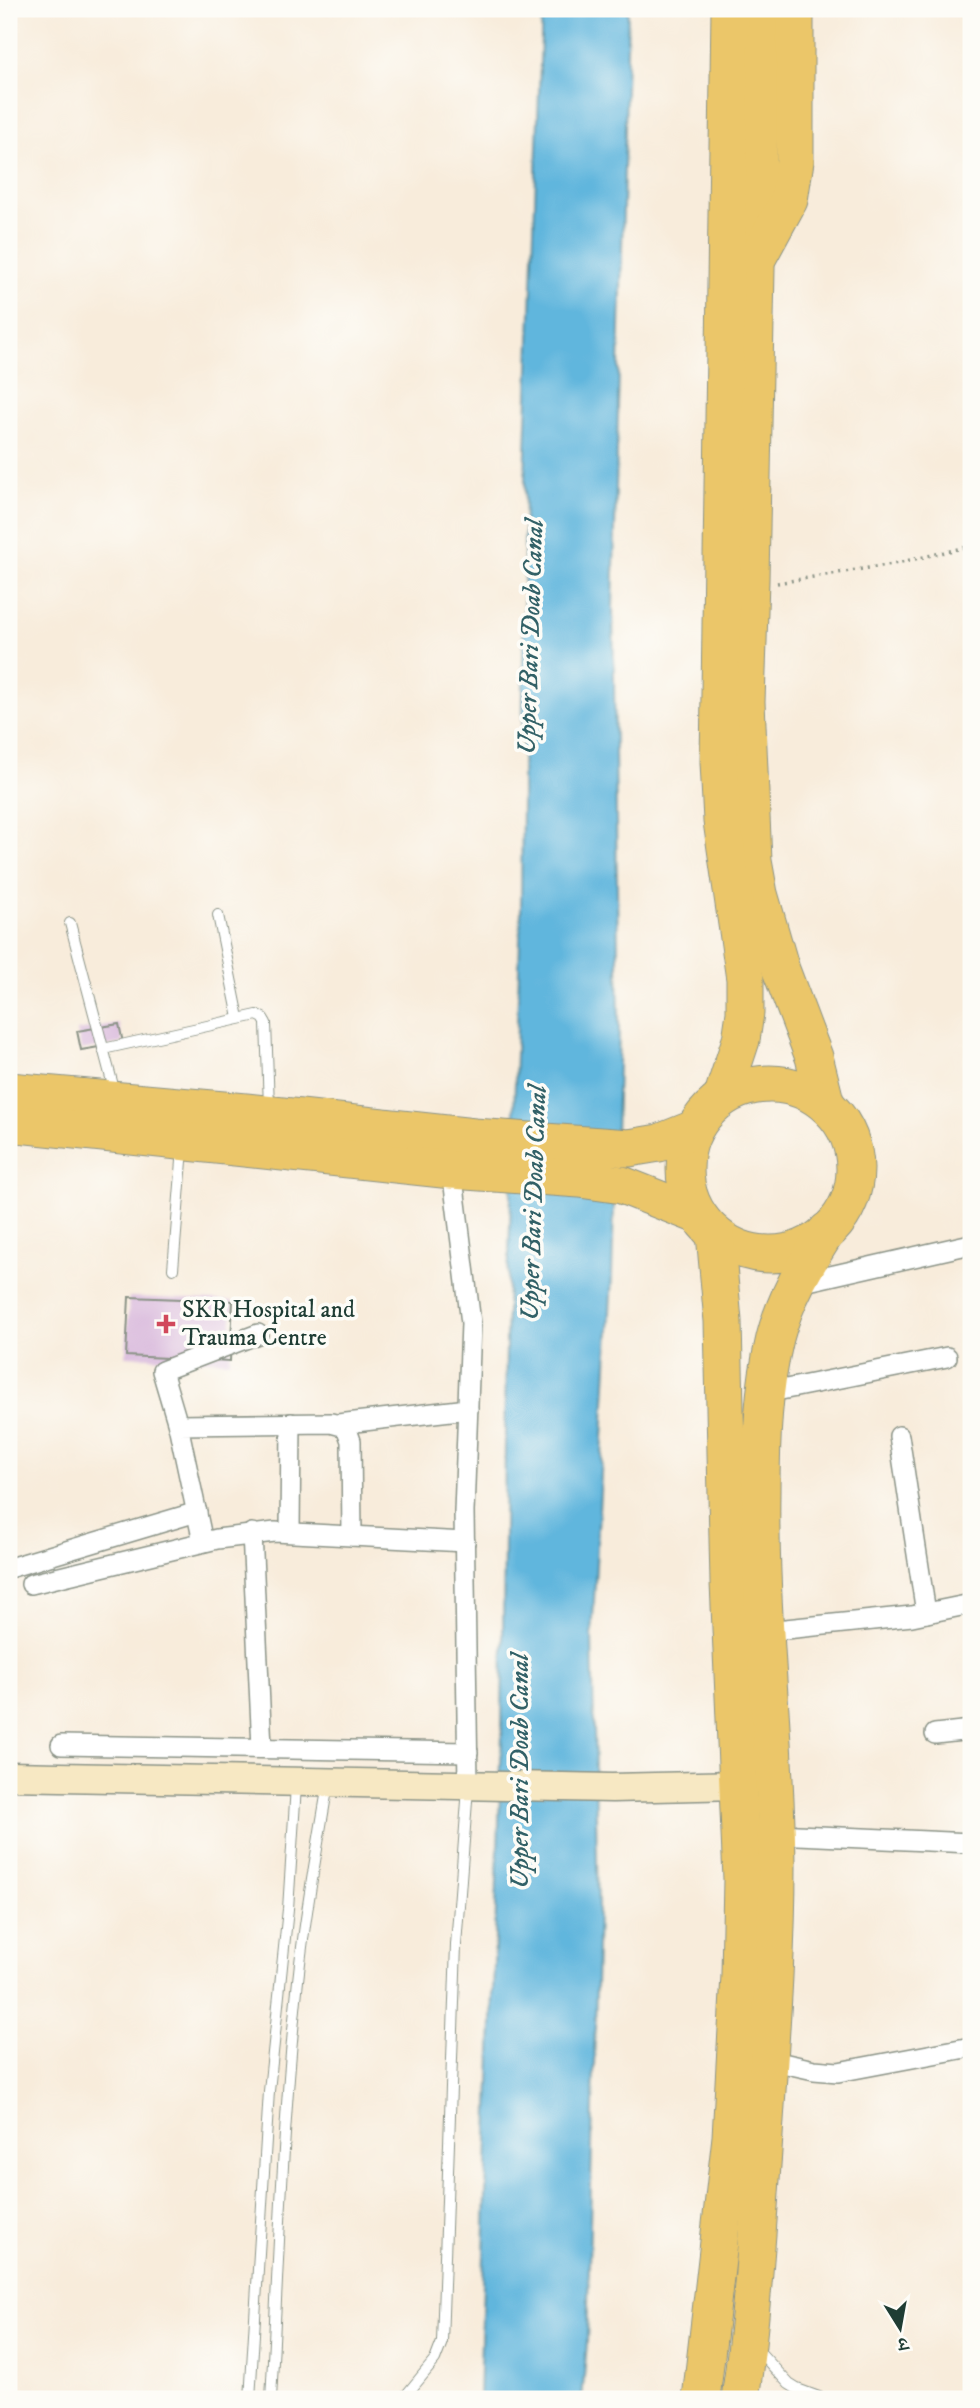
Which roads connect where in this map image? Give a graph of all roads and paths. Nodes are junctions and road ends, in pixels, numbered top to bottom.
1 (730, 9) edge
2 (761, 9) edge
3 (795, 9) edge
4 (756, 259) junction
5 (971, 546) edge
6 (750, 586) junction
7 (218, 915) dead end
8 (70, 923) dead end
9 (239, 1018) junction
10 (103, 1049) junction
11 (9, 1091) edge
12 (722, 1098) junction
13 (117, 1100) junction
14 (826, 1105) junction
15 (269, 1115) junction
16 (9, 1123) edge
17 (694, 1129) junction
18 (184, 1142) junction
19 (465, 1159) junction
20 (706, 1224) junction
21 (827, 1231) junction
22 (971, 1244) edge
23 (173, 1269) dead end
24 (795, 1284) junction
25 (258, 1334) dead end
26 (947, 1357) dead end
27 (766, 1393) junction
28 (468, 1409) junction
29 (291, 1423) junction
30 (338, 1424) junction
31 (178, 1425) junction
32 (899, 1436) dead end
33 (197, 1512) junction
34 (290, 1532) junction
35 (252, 1533) junction
36 (352, 1536) junction
37 (203, 1542) junction
38 (465, 1542) junction
39 (9, 1568) edge
40 (31, 1584) dead end
41 (971, 1605) edge
42 (926, 1613) junction
43 (766, 1631) junction
44 (971, 1730) edge
45 (935, 1734) dead end
46 (61, 1745) dead end
47 (262, 1748) junction
48 (468, 1752) junction
49 (9, 1776) edge
50 (296, 1783) junction
51 (328, 1784) junction
52 (480, 1784) junction
53 (740, 1785) junction
54 (776, 1833) junction
55 (971, 1843) edge
56 (274, 2047) junction
57 (971, 2047) edge
58 (292, 2048) junction
59 (769, 2060) junction
60 (260, 2239) junction
61 (279, 2240) junction
62 (748, 2339) junction
63 (250, 2399) edge
64 (271, 2399) edge
65 (403, 2399) edge
66 (701, 2399) edge
67 (740, 2399) edge
68 (824, 2399) edge

1 - 12 highway
2 - 4 highway
3 - 4 highway
4 - 6 highway
5 - 6 path
6 - 14 highway
7 - 9 lane
8 - 10 lane
9 - 10 lane
9 - 15 lane
10 - 13 lane
11 - 13 highway
12 - 14 highway
12 - 17 highway
13 - 15 highway
14 - 21 highway
15 - 19 highway
16 - 18 highway
17 - 19 highway
17 - 20 highway
18 - 19 highway
18 - 23 lane
19 - 20 highway
19 - 28 street
20 - 21 highway
20 - 53 highway
21 - 24 highway
22 - 24 street
24 - 27 highway
25 - 31 street
26 - 27 street
27 - 43 highway
28 - 30 street
28 - 38 street
29 - 30 street
29 - 31 street
29 - 34 street
30 - 36 street
31 - 33 street
32 - 42 street
33 - 37 street
33 - 39 street
34 - 35 street
34 - 36 street
35 - 37 street
35 - 47 street
36 - 38 street
37 - 40 street
38 - 48 street
41 - 42 street
42 - 43 street
43 - 54 highway
44 - 45 street
46 - 47 street
47 - 48 street
48 - 52 street
49 - 50 street
50 - 51 street
50 - 56 lane
51 - 52 street
51 - 58 lane
52 - 53 street
52 - 65 lane
53 - 66 highway
54 - 55 street
54 - 59 highway
56 - 58 lane
56 - 60 lane
57 - 59 street
58 - 61 lane
59 - 62 highway
60 - 61 lane
60 - 63 lane
61 - 64 lane
62 - 67 highway
62 - 68 lane

